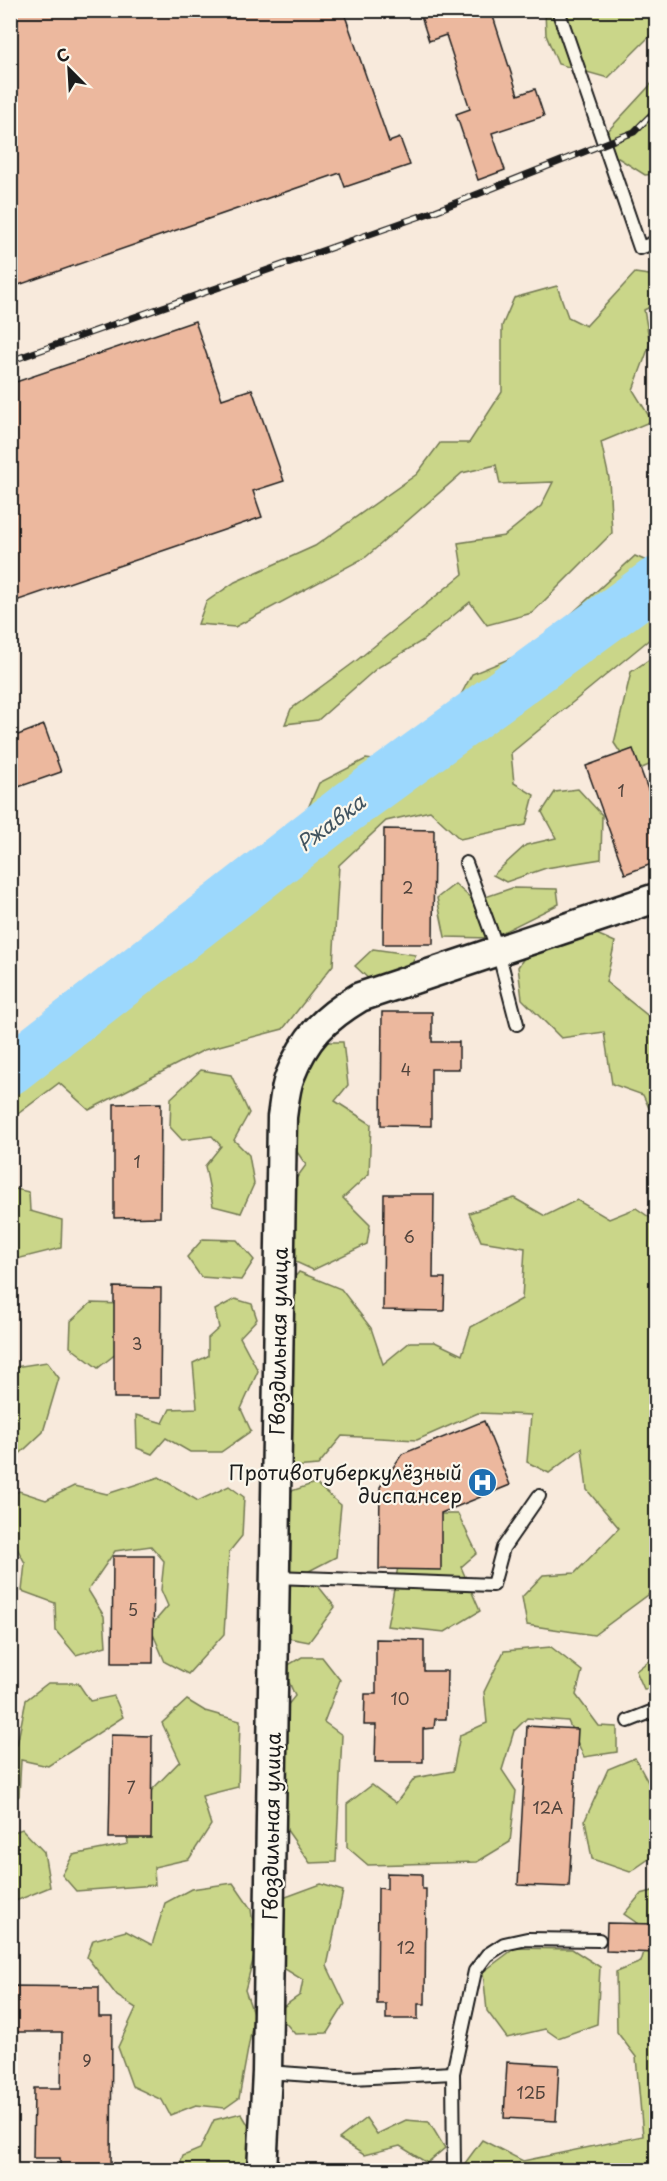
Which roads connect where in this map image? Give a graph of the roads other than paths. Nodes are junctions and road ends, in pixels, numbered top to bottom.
1 (558, 10) edge
2 (657, 243) edge
3 (466, 864) dead end
4 (657, 898) edge
5 (498, 951) junction
6 (517, 1024) dead end
7 (539, 1496) dead end
8 (275, 1577) junction
9 (657, 1710) edge
10 (628, 1721) dead end
11 (599, 1940) dead end
12 (267, 2072) junction
13 (453, 2073) junction
14 (262, 2170) edge
15 (454, 2170) edge

1 - 2 lane
3 - 5 lane
4 - 5 street, Гвоздильная улица
5 - 6 lane
5 - 8 street, Гвоздильная улица
7 - 8 lane
8 - 12 street, Гвоздильная улица
9 - 10 lane
11 - 13 lane
12 - 13 lane
12 - 14 street, Гвоздильная улица
13 - 15 lane

